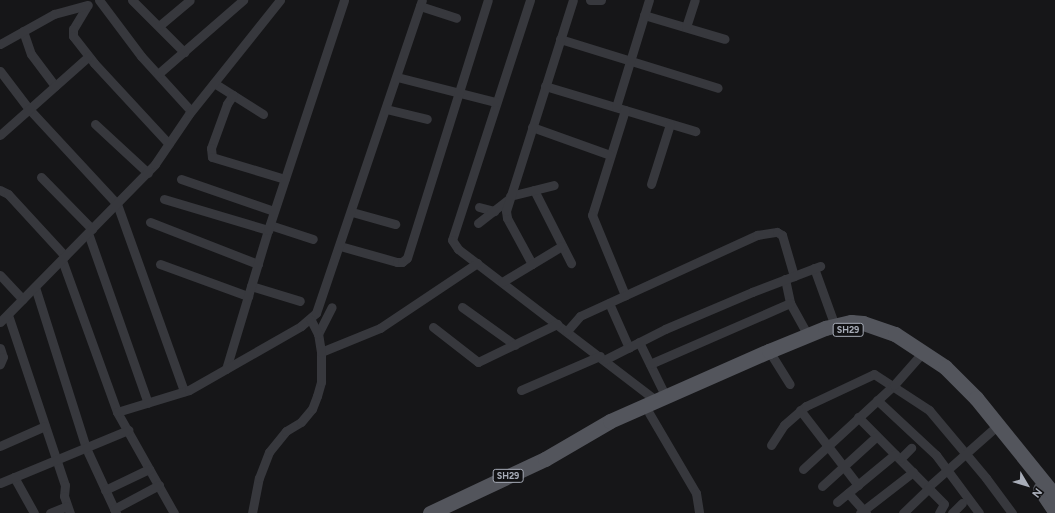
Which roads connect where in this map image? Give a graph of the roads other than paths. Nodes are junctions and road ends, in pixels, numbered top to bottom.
1 (99, 0) edge
2 (132, 0) edge
3 (190, 0) edge
4 (243, 0) edge
5 (280, 0) edge
6 (344, 0) edge
7 (488, 0) edge
8 (530, 0) edge
9 (573, 0) edge
10 (590, 0) edge
11 (601, 0) edge
12 (649, 0) edge
13 (695, 0) edge
14 (421, 3) edge
15 (80, 4) edge
16 (644, 15) junction
17 (456, 18) dead end
18 (159, 26) junction
19 (686, 27) junction
20 (23, 31) junction
21 (560, 39) junction
22 (725, 39) dead end
23 (0, 44) edge
24 (184, 52) junction
25 (88, 57) junction
26 (630, 61) junction
27 (0, 71) edge
28 (158, 74) junction
29 (397, 77) junction
30 (214, 82) junction
31 (55, 86) junction
32 (545, 86) junction
33 (718, 88) dead end
34 (458, 93) junction
35 (233, 95) junction
36 (496, 102) junction
37 (29, 109) junction
38 (386, 109) junction
39 (620, 109) junction
40 (191, 112) junction
41 (263, 114) dead end
42 (427, 120) dead end
43 (95, 124) dead end
44 (670, 124) junction
45 (532, 127) junction
46 (695, 131) dead end
47 (1, 133) edge
48 (169, 144) junction
49 (610, 155) junction
50 (148, 173) junction
51 (41, 177) dead end
52 (181, 179) dead end
53 (285, 179) junction
54 (651, 184) dead end
55 (554, 185) dead end
56 (0, 190) edge
57 (534, 190) junction
58 (509, 198) junction
59 (164, 199) dead end
60 (117, 204) junction
61 (479, 207) dead end
62 (274, 211) junction
63 (494, 211) junction
64 (352, 212) junction
65 (150, 222) dead end
66 (478, 223) dead end
67 (395, 224) dead end
68 (269, 227) junction
69 (90, 231) junction
70 (313, 239) dead end
71 (340, 246) junction
72 (562, 246) junction
73 (64, 258) junction
74 (477, 263) junction
75 (571, 263) dead end
76 (160, 264) dead end
77 (258, 264) junction
78 (532, 264) junction
79 (0, 276) edge
80 (790, 278) junction
81 (502, 282) junction
82 (251, 286) junction
83 (35, 287) junction
84 (625, 295) junction
85 (248, 296) junction
86 (22, 300) junction
87 (300, 301) dead end
88 (609, 303) junction
89 (790, 303) junction
90 (332, 307) dead end
91 (462, 307) dead end
92 (8, 315) junction
93 (311, 320) junction
94 (0, 322) edge
95 (557, 324) junction
96 (835, 326) junction
97 (433, 328) dead end
98 (566, 331) junction
99 (318, 334) junction
100 (808, 336) junction
101 (639, 342) junction
102 (515, 345) junction
103 (0, 348) edge
104 (628, 348) junction
105 (321, 352) junction
106 (771, 354) junction
107 (920, 355) junction
108 (602, 358) junction
109 (0, 364) edge
110 (650, 364) junction
111 (226, 369) junction
112 (790, 384) dead end
113 (894, 385) junction
114 (521, 390) dead end
115 (184, 392) junction
116 (877, 400) junction
117 (148, 403) junction
118 (657, 404) junction
119 (800, 410) junction
120 (117, 412) junction
121 (858, 417) junction
122 (46, 426) junction
123 (995, 428) junction
124 (128, 430) junction
125 (877, 436) junction
126 (771, 445) dead end
127 (0, 446) edge
128 (828, 446) junction
129 (86, 448) junction
130 (910, 448) dead end
131 (966, 453) junction
132 (897, 456) junction
133 (57, 460) junction
134 (844, 467) junction
135 (149, 469) junction
136 (803, 469) dead end
137 (948, 469) junction
138 (912, 472) junction
139 (14, 477) junction
140 (0, 483) edge
141 (158, 485) junction
142 (858, 485) junction
143 (822, 486) dead end
144 (928, 488) junction
145 (105, 490) junction
146 (848, 493) junction
147 (1055, 496) edge
148 (837, 502) dead end
149 (962, 503) dead end
150 (68, 510) edge
151 (115, 511) edge
152 (1055, 511) edge
153 (863, 512) edge
154 (34, 513) edge
155 (50, 513) edge
156 (174, 513) edge
157 (252, 513) edge
158 (430, 513) edge
159 (698, 513) edge
160 (902, 513) edge
161 (939, 513) edge
162 (952, 513) edge
163 (979, 513) edge
164 (1012, 513) edge

1 - 15 street
1 - 28 street
2 - 18 street
3 - 18 street
4 - 24 street
5 - 30 street
6 - 53 street
7 - 34 street
8 - 36 street
9 - 21 street
10 - 11 street
12 - 16 street
13 - 19 street
14 - 17 street
14 - 29 street
15 - 20 street
15 - 25 street
16 - 19 street
16 - 26 street
18 - 24 street
19 - 22 street
20 - 23 street
20 - 31 street
21 - 26 street
21 - 32 street
24 - 28 street
25 - 31 street
25 - 48 street
26 - 33 street
26 - 39 street
27 - 37 street
28 - 40 street
29 - 34 street
29 - 38 street
30 - 35 street
30 - 40 street
31 - 37 street
32 - 39 street
32 - 45 street
34 - 36 street
34 - 71 street
35 - 41 street
35 - 53 street
36 - 74 street
37 - 47 street
37 - 60 street
38 - 42 street
38 - 64 street
39 - 44 street
39 - 49 street
40 - 48 street
43 - 50 street
44 - 46 street
44 - 54 street
45 - 49 street
45 - 58 street
48 - 50 street
49 - 84 street
50 - 60 street
51 - 69 street
52 - 62 street
53 - 62 street
55 - 57 street
56 - 73 street
57 - 58 street
57 - 72 street
58 - 63 street
58 - 78 street
59 - 68 street
60 - 69 street
60 - 115 street
61 - 63 street
62 - 68 street
63 - 66 street
64 - 67 street
64 - 71 street
65 - 77 street
68 - 70 street
68 - 77 street
69 - 73 street
69 - 117 street
71 - 93 street
72 - 75 street
72 - 78 street
73 - 83 street
73 - 120 street
74 - 81 street
74 - 105 street
76 - 85 street
77 - 82 street
78 - 81 street
79 - 86 street
80 - 84 street
80 - 89 street
80 - 96 street
80 - 101 street
81 - 95 street
82 - 85 street
82 - 87 street
83 - 86 street
83 - 129 street
84 - 88 street
85 - 111 street
86 - 92 street
88 - 98 street
88 - 104 street
89 - 100 street
89 - 110 street
90 - 99 street
91 - 102 street
92 - 94 street
92 - 122 street
93 - 99 street
93 - 111 street
95 - 98 street
95 - 102 street
96 - 100 main road, SH29
96 - 107 main road, SH29
97 - 102 street
98 - 108 street
99 - 105 street
100 - 106 main road, SH29
101 - 104 street
101 - 110 street
103 - 109 street
104 - 108 street
105 - 157 street
106 - 107 main road, SH29
106 - 112 street
106 - 118 main road, SH29
106 - 118 main road, SH29
107 - 113 street
107 - 123 main road, SH29
108 - 114 street
108 - 118 street
110 - 118 street
111 - 115 street
113 - 116 street
113 - 119 street
113 - 131 street
115 - 117 street
116 - 121 street
116 - 137 street
117 - 120 street
118 - 158 main road, SH29
118 - 159 street
119 - 126 street
119 - 128 street
120 - 124 street
121 - 125 street
121 - 128 street
122 - 127 street
122 - 133 street
123 - 131 street
123 - 147 main road, SH29
123 - 152 main road, SH29
124 - 129 street
124 - 135 street
125 - 132 street
125 - 134 street
128 - 134 street
128 - 136 street
129 - 133 street
129 - 145 street
130 - 132 street
131 - 137 street
131 - 164 street
132 - 138 street
132 - 142 street
133 - 139 street
133 - 150 street
134 - 142 street
134 - 143 street
135 - 141 street
135 - 145 street
137 - 144 street
137 - 163 street
138 - 144 street
138 - 153 street
139 - 140 street
139 - 154 street
141 - 151 street
141 - 156 street
142 - 146 street
144 - 160 street
144 - 161 street
145 - 151 street
146 - 148 street
146 - 153 street
149 - 162 street
150 - 155 street

